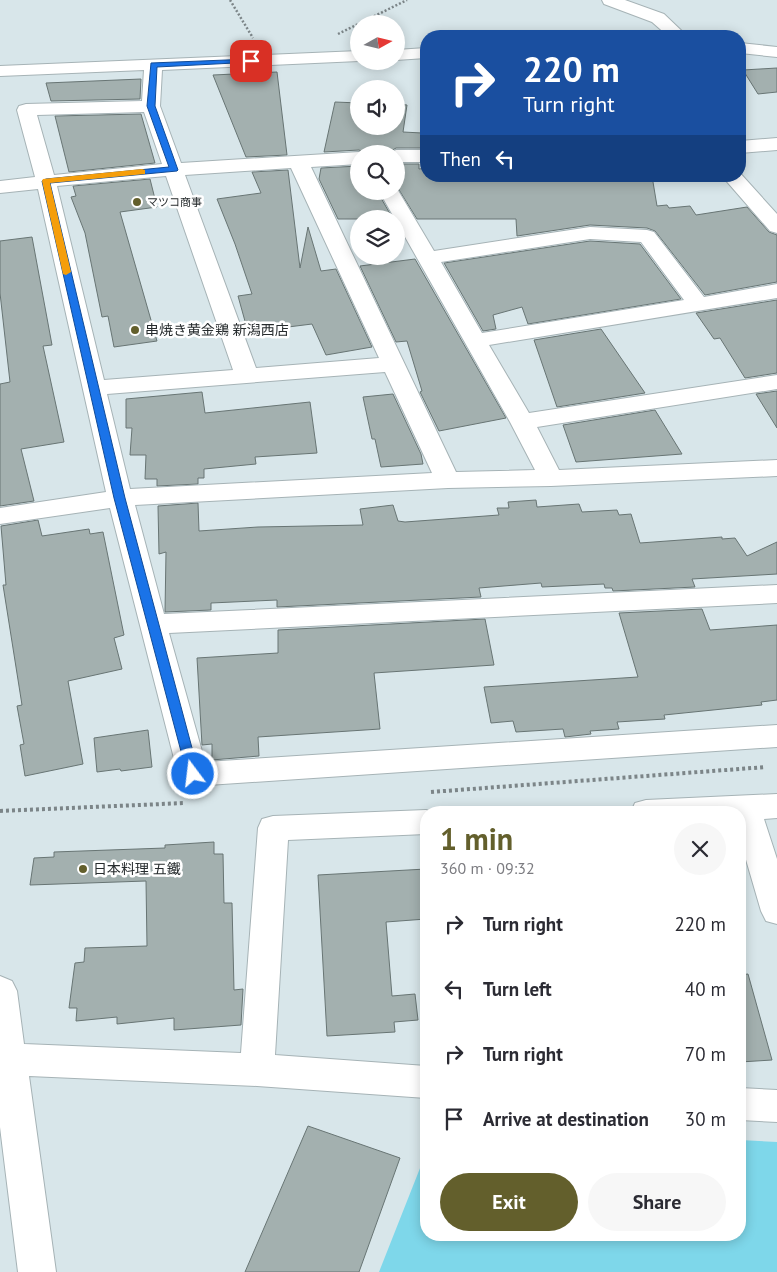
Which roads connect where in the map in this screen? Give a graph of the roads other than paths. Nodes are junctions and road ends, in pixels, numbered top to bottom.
1 (610, 0) edge
2 (671, 30) edge
3 (746, 49) edge
4 (777, 52) edge
5 (420, 54) edge
6 (405, 55) edge
7 (350, 56) edge
8 (153, 65) junction
9 (0, 71) edge
10 (151, 106) junction
11 (777, 144) edge
12 (746, 146) edge
13 (405, 156) edge
14 (420, 156) edge
15 (350, 158) edge
16 (298, 161) junction
17 (174, 170) junction
18 (46, 181) junction
19 (737, 182) edge
20 (0, 187) edge
21 (394, 200) edge
22 (777, 227) edge
23 (428, 258) junction
24 (777, 291) edge
25 (698, 304) junction
26 (475, 341) junction
27 (394, 364) junction
28 (246, 376) junction
29 (777, 382) edge
30 (94, 388) junction
31 (522, 422) junction
32 (777, 468) edge
33 (551, 478) junction
34 (448, 480) junction
35 (120, 498) junction
36 (0, 516) edge
37 (777, 594) edge
38 (153, 624) junction
39 (777, 736) edge
40 (777, 806) edge
41 (746, 808) joint
42 (420, 822) edge
43 (777, 911) edge
44 (0, 991) edge
45 (5, 1058) edge
46 (257, 1070) junction
47 (420, 1082) edge
48 (746, 1104) edge
49 (777, 1106) edge
50 (37, 1272) edge

1 - 2 street
3 - 4 street
5 - 6 street
7 - 8 street
8 - 9 street
8 - 10 street
10 - 17 street
10 - 18 street
11 - 12 street
13 - 14 street
15 - 16 street
16 - 17 street
16 - 27 street
17 - 18 street
17 - 28 street
18 - 20 street
18 - 30 street
19 - 22 street
21 - 23 street
23 - 25 street
23 - 26 street
24 - 25 street
25 - 26 street
26 - 31 street
27 - 28 street
27 - 34 street
28 - 30 street
29 - 31 street
30 - 35 street
31 - 33 street
32 - 33 street
33 - 34 street
34 - 35 street
35 - 36 street
35 - 38 street
37 - 38 street
38 - 39 street
40 - 41 street
41 - 43 street
42 - 46 street
44 - 45 street
45 - 46 street
45 - 50 street
46 - 47 street
48 - 49 street

